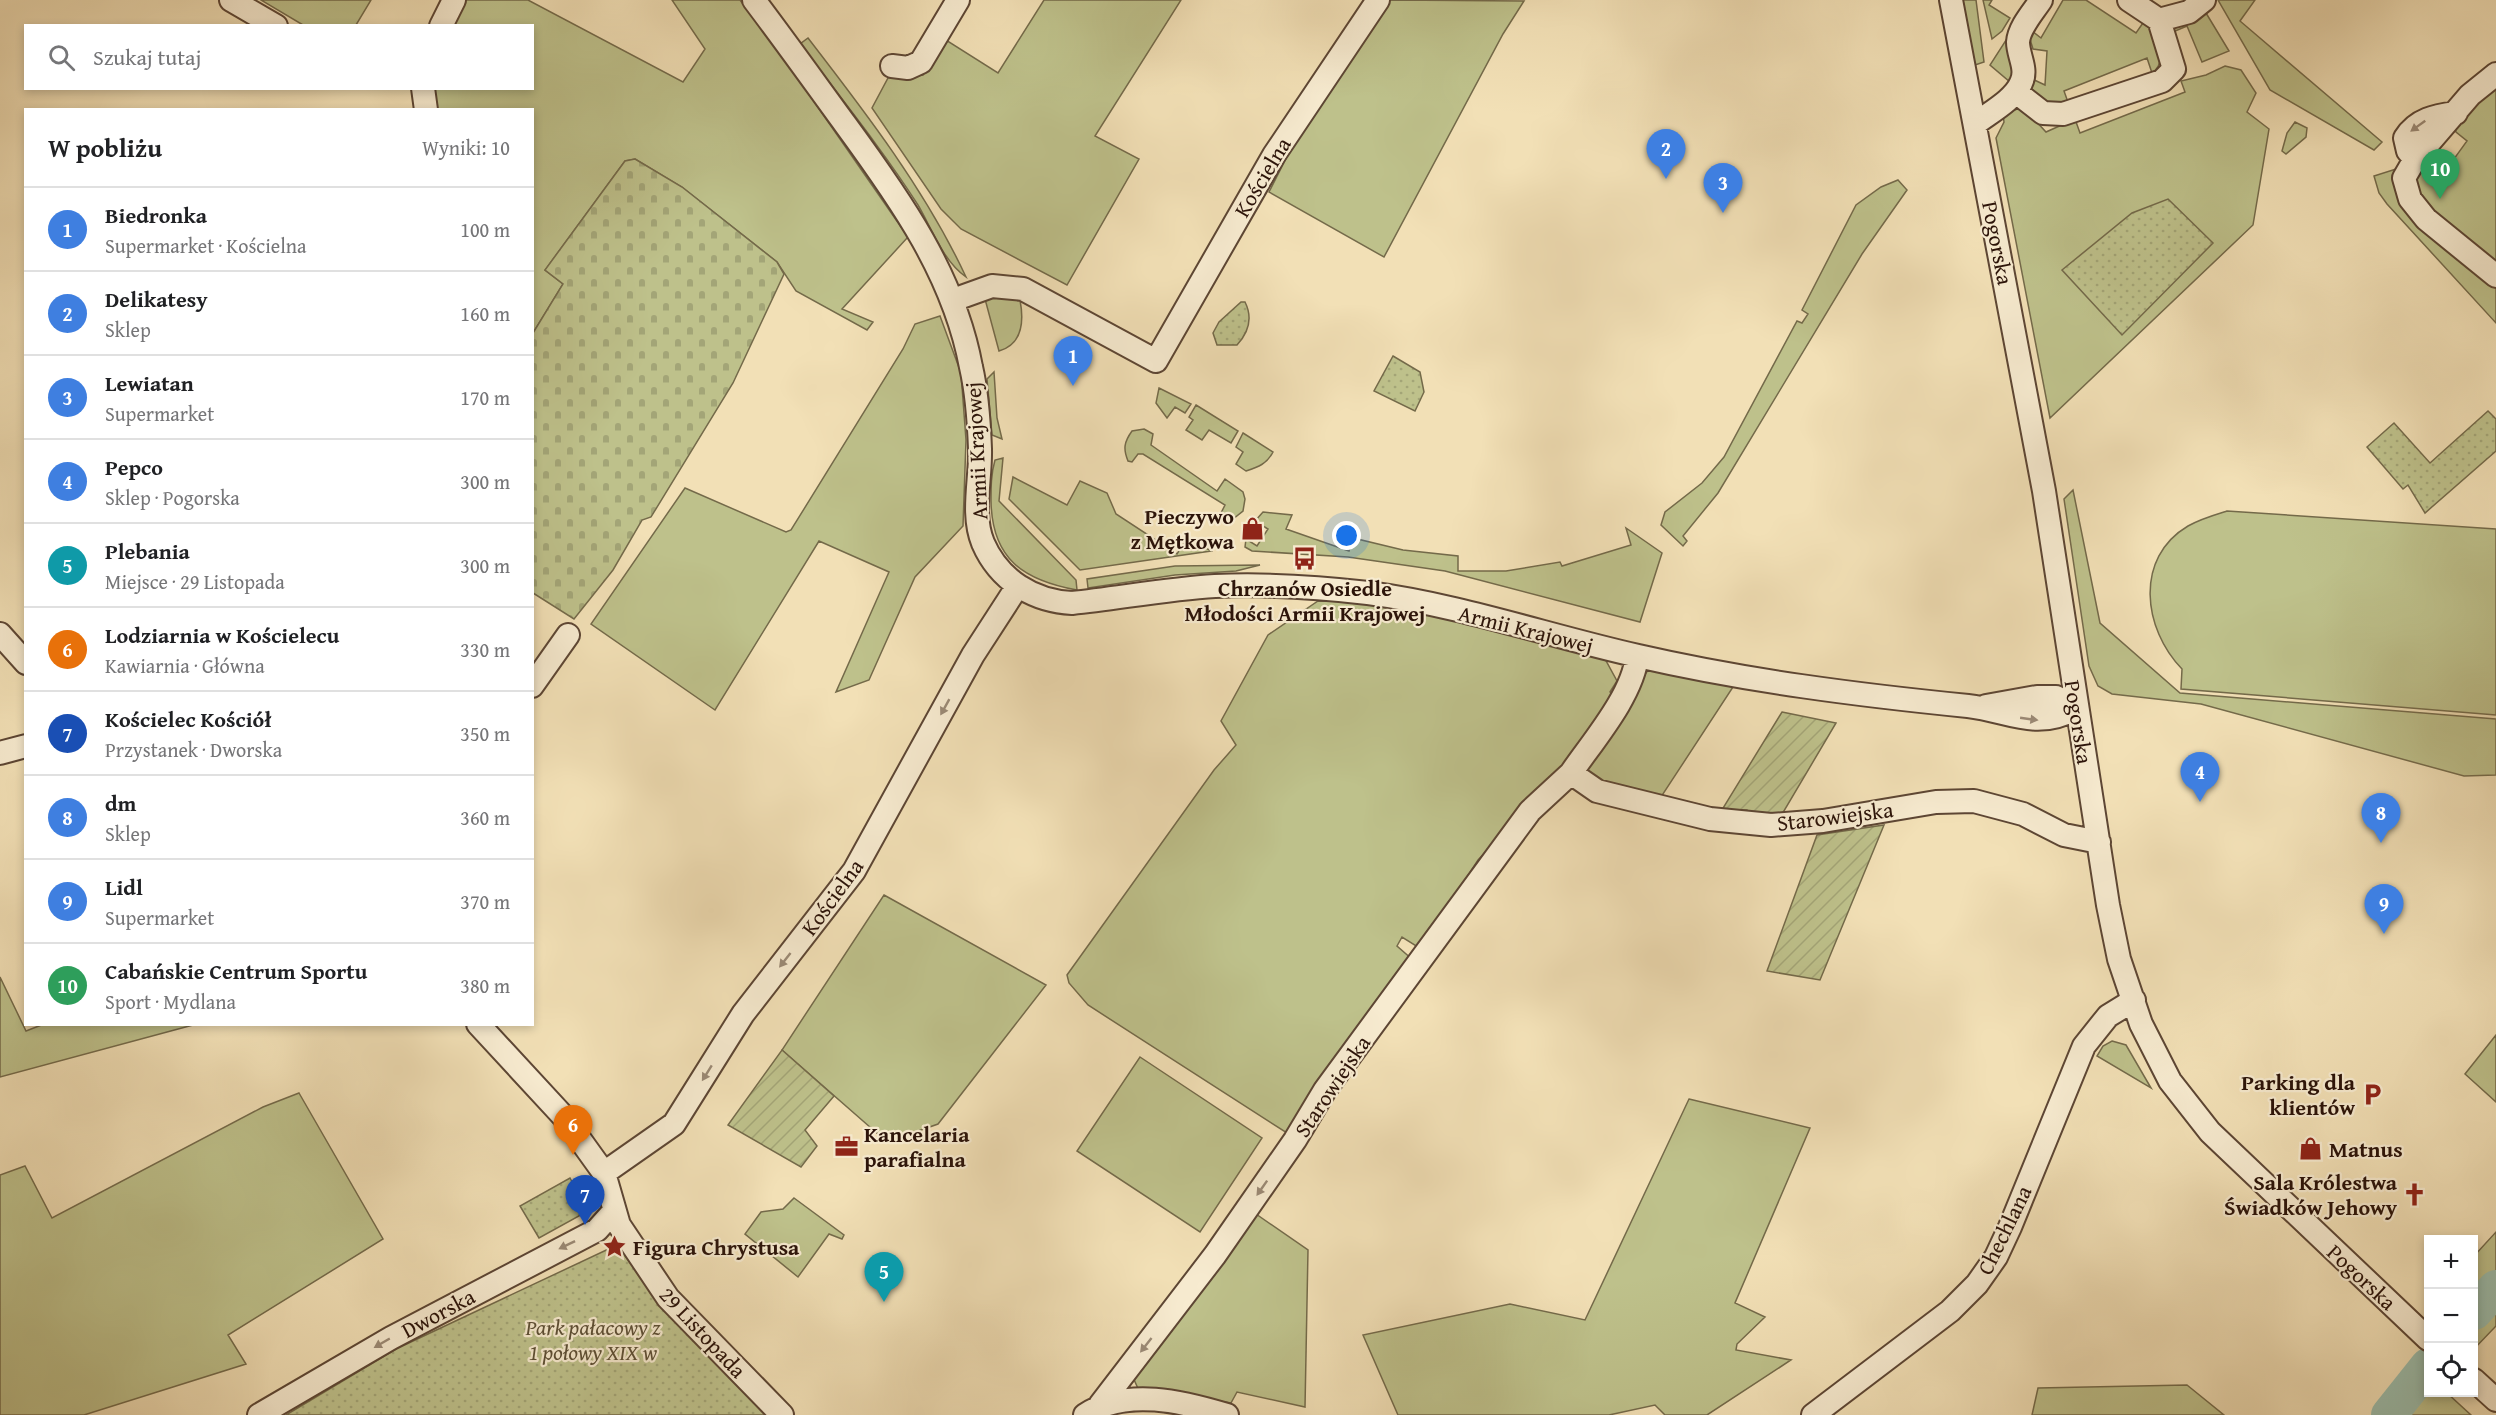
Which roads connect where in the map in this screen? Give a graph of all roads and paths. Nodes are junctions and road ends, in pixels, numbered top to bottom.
1 (231, 0) edge
2 (454, 0) edge
3 (754, 0) edge
4 (958, 0) edge
5 (1378, 0) edge
6 (1951, 0) edge
7 (2041, 0) edge
8 (2129, 0) edge
9 (2204, 0) edge
10 (2158, 20) junction
11 (273, 24) edge
12 (442, 24) edge
13 (892, 66) dead end
14 (2496, 74) edge
15 (423, 90) edge
16 (2016, 92) junction
17 (426, 108) edge
18 (1975, 124) junction
19 (2496, 276) edge
20 (953, 300) junction
21 (1017, 586) junction
22 (0, 634) edge
23 (568, 635) dead end
24 (1637, 656) junction
25 (24, 661) edge
26 (534, 683) edge
27 (2077, 708) junction
28 (24, 747) edge
29 (0, 753) edge
30 (1571, 773) junction
31 (2099, 842) junction
32 (2134, 1000) junction
33 (480, 1026) edge
34 (604, 1173) junction
35 (614, 1211) junction
36 (2424, 1334) edge
37 (2478, 1384) edge
38 (2496, 1400) edge
39 (1093, 1410) edge
40 (259, 1415) edge
41 (782, 1415) edge
42 (1227, 1415) edge
43 (1813, 1415) edge

1 - 11 street
2 - 12 street
3 - 20 street, Armii Krajowej
4 - 13 street
5 - 20 street, Kościelna
6 - 18 street, Pogorska
7 - 16 street
8 - 10 street
9 - 10 street
10 - 16 street
14 - 19 street
15 - 17 street
16 - 18 street
18 - 27 street, Pogorska
20 - 21 street, Armii Krajowej
21 - 24 street, Armii Krajowej
21 -> 34 street, Kościelna
22 - 25 street
23 - 26 street
24 - 27 street, Armii Krajowej
24 - 30 street, Starowiejska
27 - 31 street, Pogorska
28 - 29 street
30 - 31 street, Starowiejska
30 -> 39 street, Starowiejska
31 - 32 street, Pogorska
32 - 36 street, Pogorska
32 - 43 street, Chechlana
33 - 34 street
34 - 35 street, 29 Listopada
35 -> 40 street, Dworska
35 - 41 street, 29 Listopada
37 - 38 street
39 - 42 street

